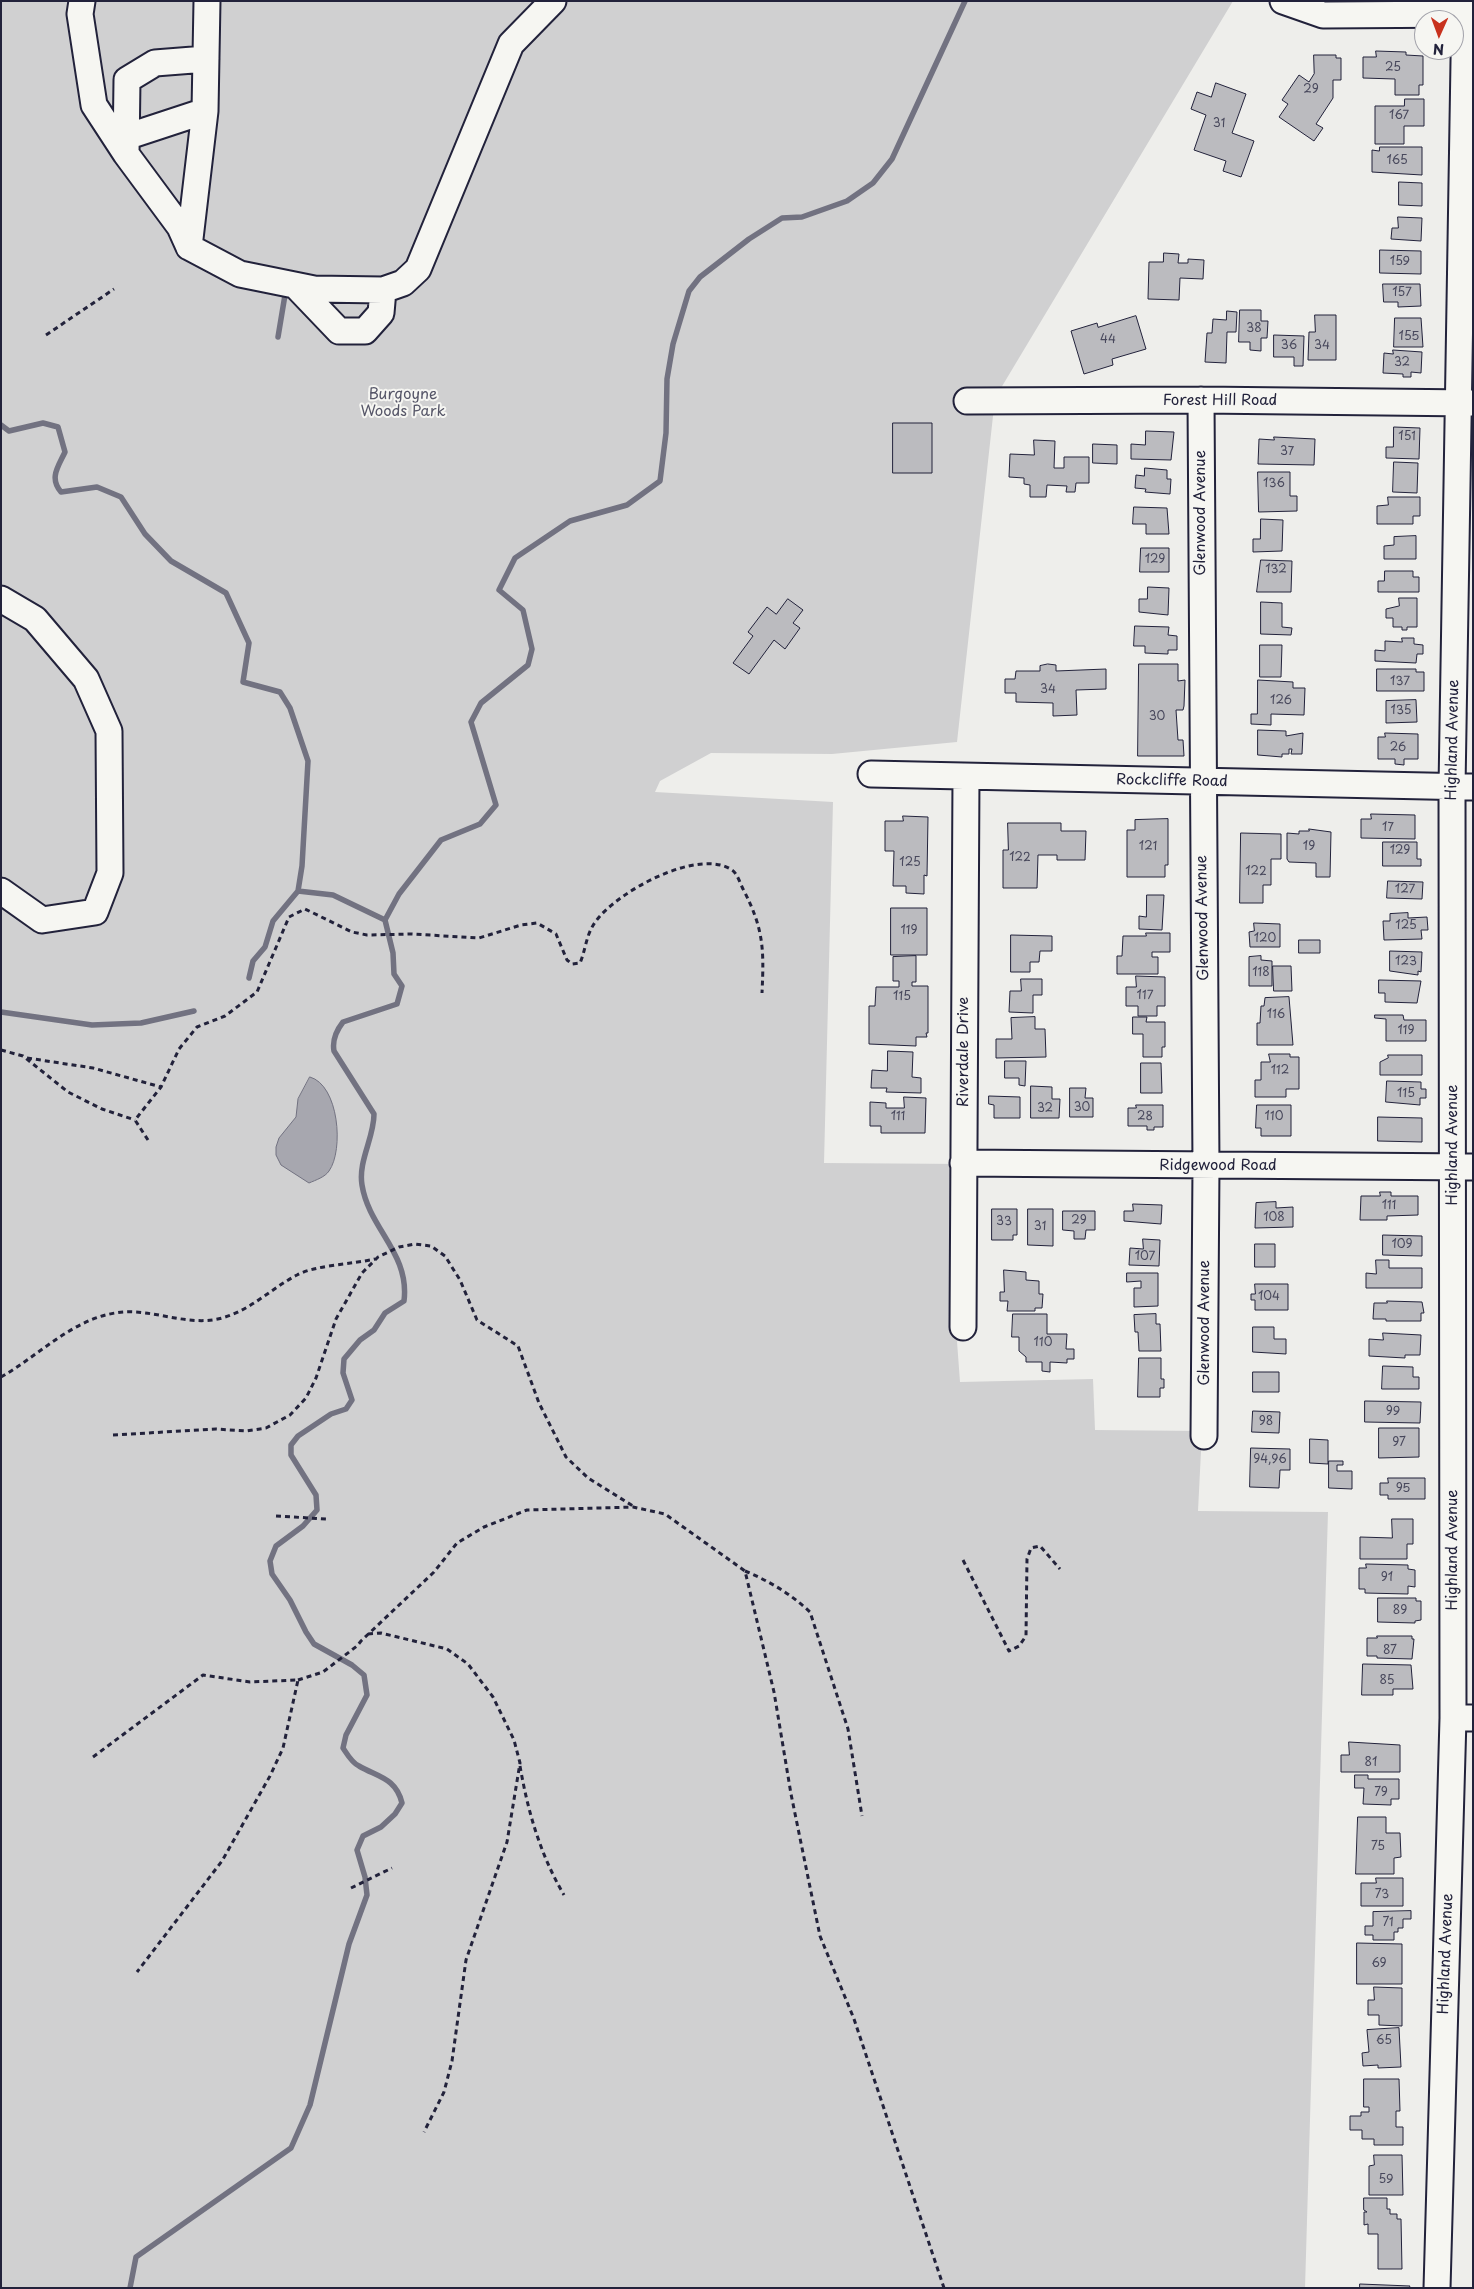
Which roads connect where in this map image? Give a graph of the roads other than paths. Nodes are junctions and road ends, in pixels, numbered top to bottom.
1 (82, 1) edge
2 (207, 1) edge
3 (553, 1) edge
4 (1284, 1) edge
5 (1468, 10) edge
6 (206, 59) junction
7 (205, 111) junction
8 (126, 145) junction
9 (189, 247) junction
10 (296, 286) junction
11 (384, 290) junction
12 (1201, 400) junction
13 (967, 401) dead end
14 (1465, 403) edge
15 (1, 599) edge
16 (871, 774) dead end
17 (966, 776) junction
18 (1202, 781) junction
19 (1462, 787) edge
20 (1, 891) edge
21 (964, 1163) junction
22 (1206, 1166) junction
23 (1463, 1167) edge
24 (963, 1327) dead end
25 (1204, 1436) dead end
26 (1463, 1718) edge
27 (1437, 2288) edge

1 - 8 street
2 - 6 street
3 - 11 street
4 - 5 street
5 - 14 street, Highland Avenue
6 - 7 street
6 - 8 street
7 - 8 street
7 - 9 street
8 - 9 street
9 - 10 street
10 - 11 street
10 - 11 street
12 - 13 street, Forest Hill Road
12 - 14 street, Forest Hill Road
12 - 18 street, Glenwood Avenue
14 - 19 street, Highland Avenue
15 - 20 street
16 - 17 street, Rockcliffe Road
17 - 18 street, Rockcliffe Road
17 - 21 street, Riverdale Drive
18 - 19 street, Rockcliffe Road
18 - 22 street, Glenwood Avenue
19 - 23 street, Highland Avenue
21 - 22 street, Ridgewood Road
21 - 24 street, Riverdale Drive
22 - 23 street, Ridgewood Road
22 - 25 street, Glenwood Avenue
23 - 26 street, Highland Avenue
26 - 27 street, Highland Avenue

